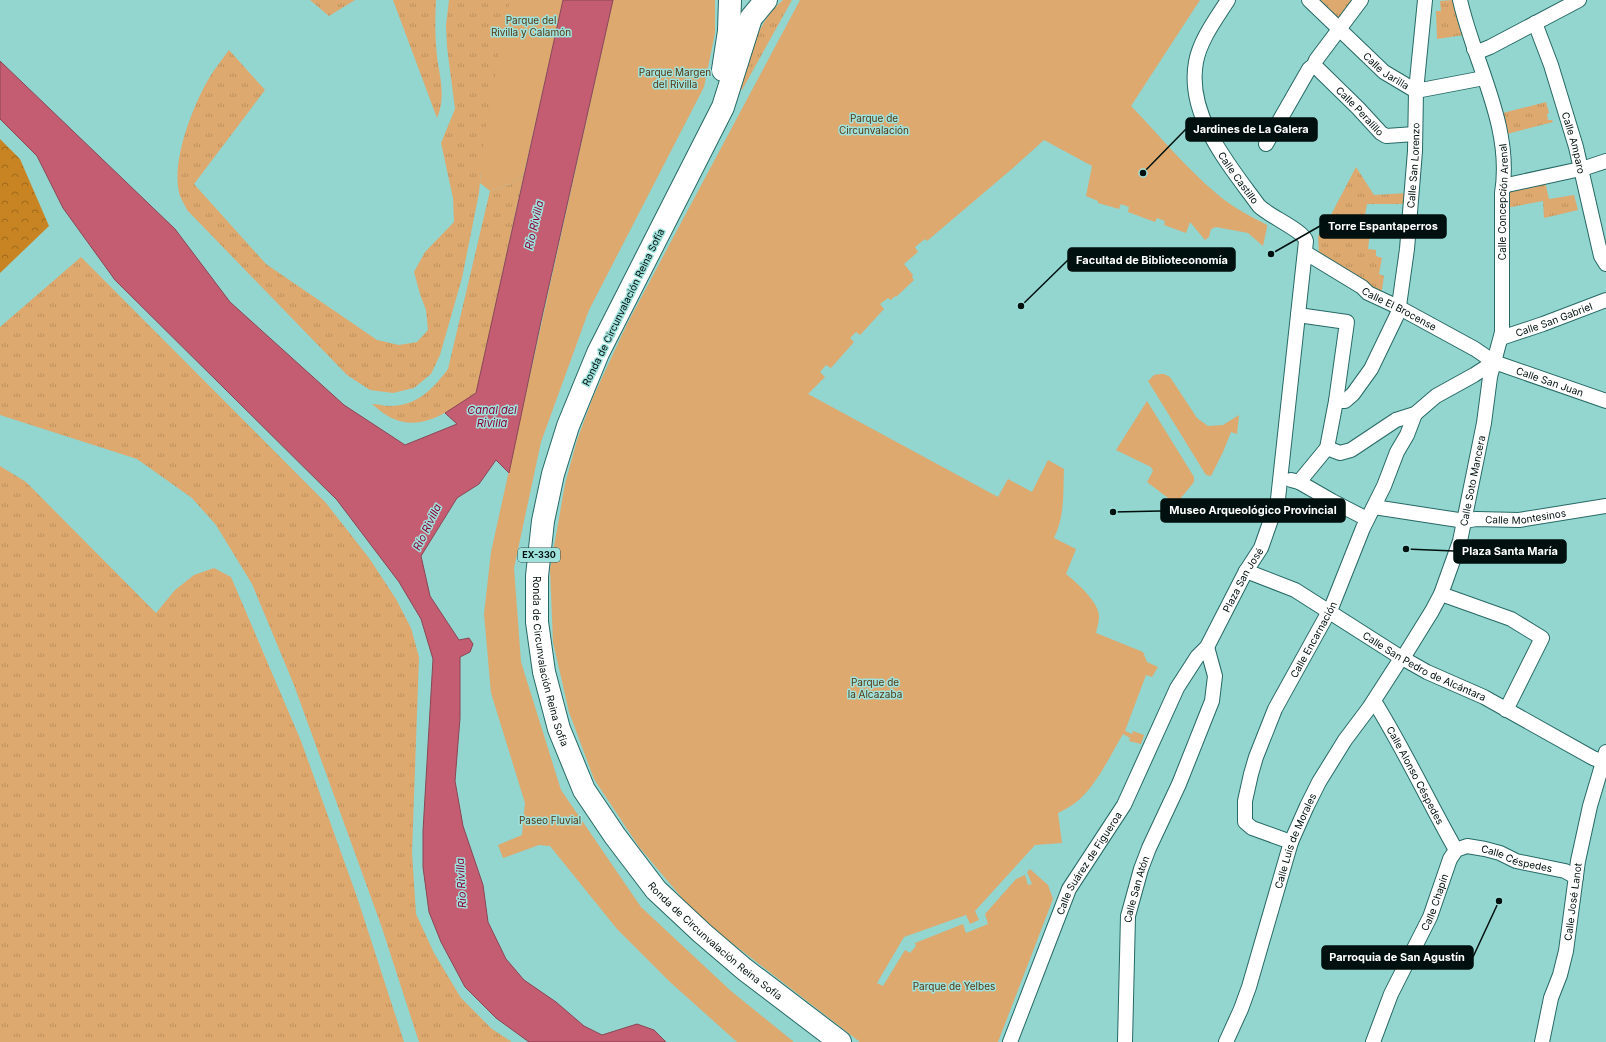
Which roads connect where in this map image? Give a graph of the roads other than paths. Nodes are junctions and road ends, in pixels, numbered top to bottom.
1 (730, 0) edge
2 (766, 0) edge
3 (1228, 0) edge
4 (1309, 0) edge
5 (1362, 0) edge
6 (1425, 0) edge
7 (1460, 0) edge
8 (1579, 0) edge
9 (1535, 23) junction
10 (1339, 28) junction
11 (1474, 49) junction
12 (1314, 65) junction
13 (1484, 78) junction
14 (1416, 91) junction
15 (1415, 134) junction
16 (1266, 144) dead end
17 (1606, 162) edge
18 (1581, 168) junction
19 (1503, 188) junction
20 (1306, 253) junction
21 (1606, 264) edge
22 (1606, 300) edge
23 (1299, 306) junction
24 (1398, 307) junction
25 (1501, 338) junction
26 (1494, 362) junction
27 (1336, 400) junction
28 (1606, 401) edge
29 (1415, 414) junction
30 (1327, 448) junction
31 (1280, 477) junction
32 (1299, 482) junction
33 (1606, 506) edge
34 (1374, 507) junction
35 (1367, 519) junction
36 (1465, 521) junction
37 (1246, 571) junction
38 (1442, 594) junction
39 (1329, 611) junction
40 (1207, 647) junction
41 (1402, 658) junction
42 (1177, 688) joint
43 (1374, 701) junction
44 (1506, 710) junction
45 (1605, 762) edge
46 (1606, 776) edge
47 (1291, 842) junction
48 (1456, 850) junction
49 (1576, 877) junction
50 (820, 1042) edge
51 (840, 1042) edge
52 (1010, 1042) edge
53 (1125, 1042) edge
54 (1226, 1042) edge
55 (1372, 1042) edge
56 (1542, 1042) edge

1 - 50 main road, Ronda de Circunvalación Reina Sofía / EX-330
2 - 51 main road, Ronda de Circunvalación Reina Sofía / EX-330
3 - 20 street, Calle Castillo
4 - 10 street, Calle Jarilla
5 - 10 street
6 - 14 street, Calle San Lorenzo
7 - 11 street, Calle Concepción Arenal
8 - 9 street
9 - 11 street
9 - 18 street, Calle Amparo
10 - 12 street
10 - 14 street, Calle Jarilla
11 - 13 street, Calle Concepción Arenal
12 - 15 street, Calle Peralillo
12 - 16 street
13 - 14 street, Calle Jarilla
13 - 19 street, Calle Concepción Arenal
14 - 15 street, Calle San Lorenzo
15 - 24 street, Calle San Lorenzo
17 - 18 street
18 - 19 street
18 - 21 street, Calle Amparo
19 - 25 street, Calle Concepción Arenal
20 - 23 street, Plaza San José
20 - 24 street, Calle El Brocense
22 - 25 street, Calle San Gabriel
23 - 27 street
23 - 31 street, Plaza San José
24 - 26 street, Calle El Brocense
24 - 27 street, Calle San Lorenzo
25 - 26 street, Calle Concepción Arenal
26 - 28 street, Calle San Juan
26 - 29 street
26 - 36 street, Calle Soto Mancera
27 - 30 street
29 - 30 street
29 - 34 street, Calle Encarnación
30 - 32 street
31 - 32 street
31 - 37 street, Plaza San José
32 - 35 street
33 - 36 street, Calle Montesinos
34 - 35 street, Calle Encarnación
34 - 36 street, Calle Montesinos
35 - 39 street, Calle Encarnación
36 - 38 street, Calle Soto Mancera
37 - 39 street, Calle San Pedro de Alcántara
37 - 40 street, Plaza San José
38 - 41 street, Calle Soto Mancera
38 - 44 street
39 - 41 street, Calle San Pedro de Alcántara
39 - 47 street, Calle Encarnación
40 - 42 street, Plaza San José
40 - 53 street, Calle San Atón
41 - 43 street, Calle Luis de Morales
41 - 44 street, Calle San Pedro de Alcántara
42 - 52 street, Calle Suárez de Figueroa
43 - 47 street, Calle Luis de Morales
43 - 48 street, Calle Alonso Céspedes
44 - 45 street, Calle San Pedro de Alcántara
45 - 46 street
45 - 49 street, Calle José Lanot
47 - 54 street, Calle Luis de Morales
48 - 49 street, Calle Céspedes
48 - 55 street, Calle Chapín
49 - 56 street, Calle José Lanot

